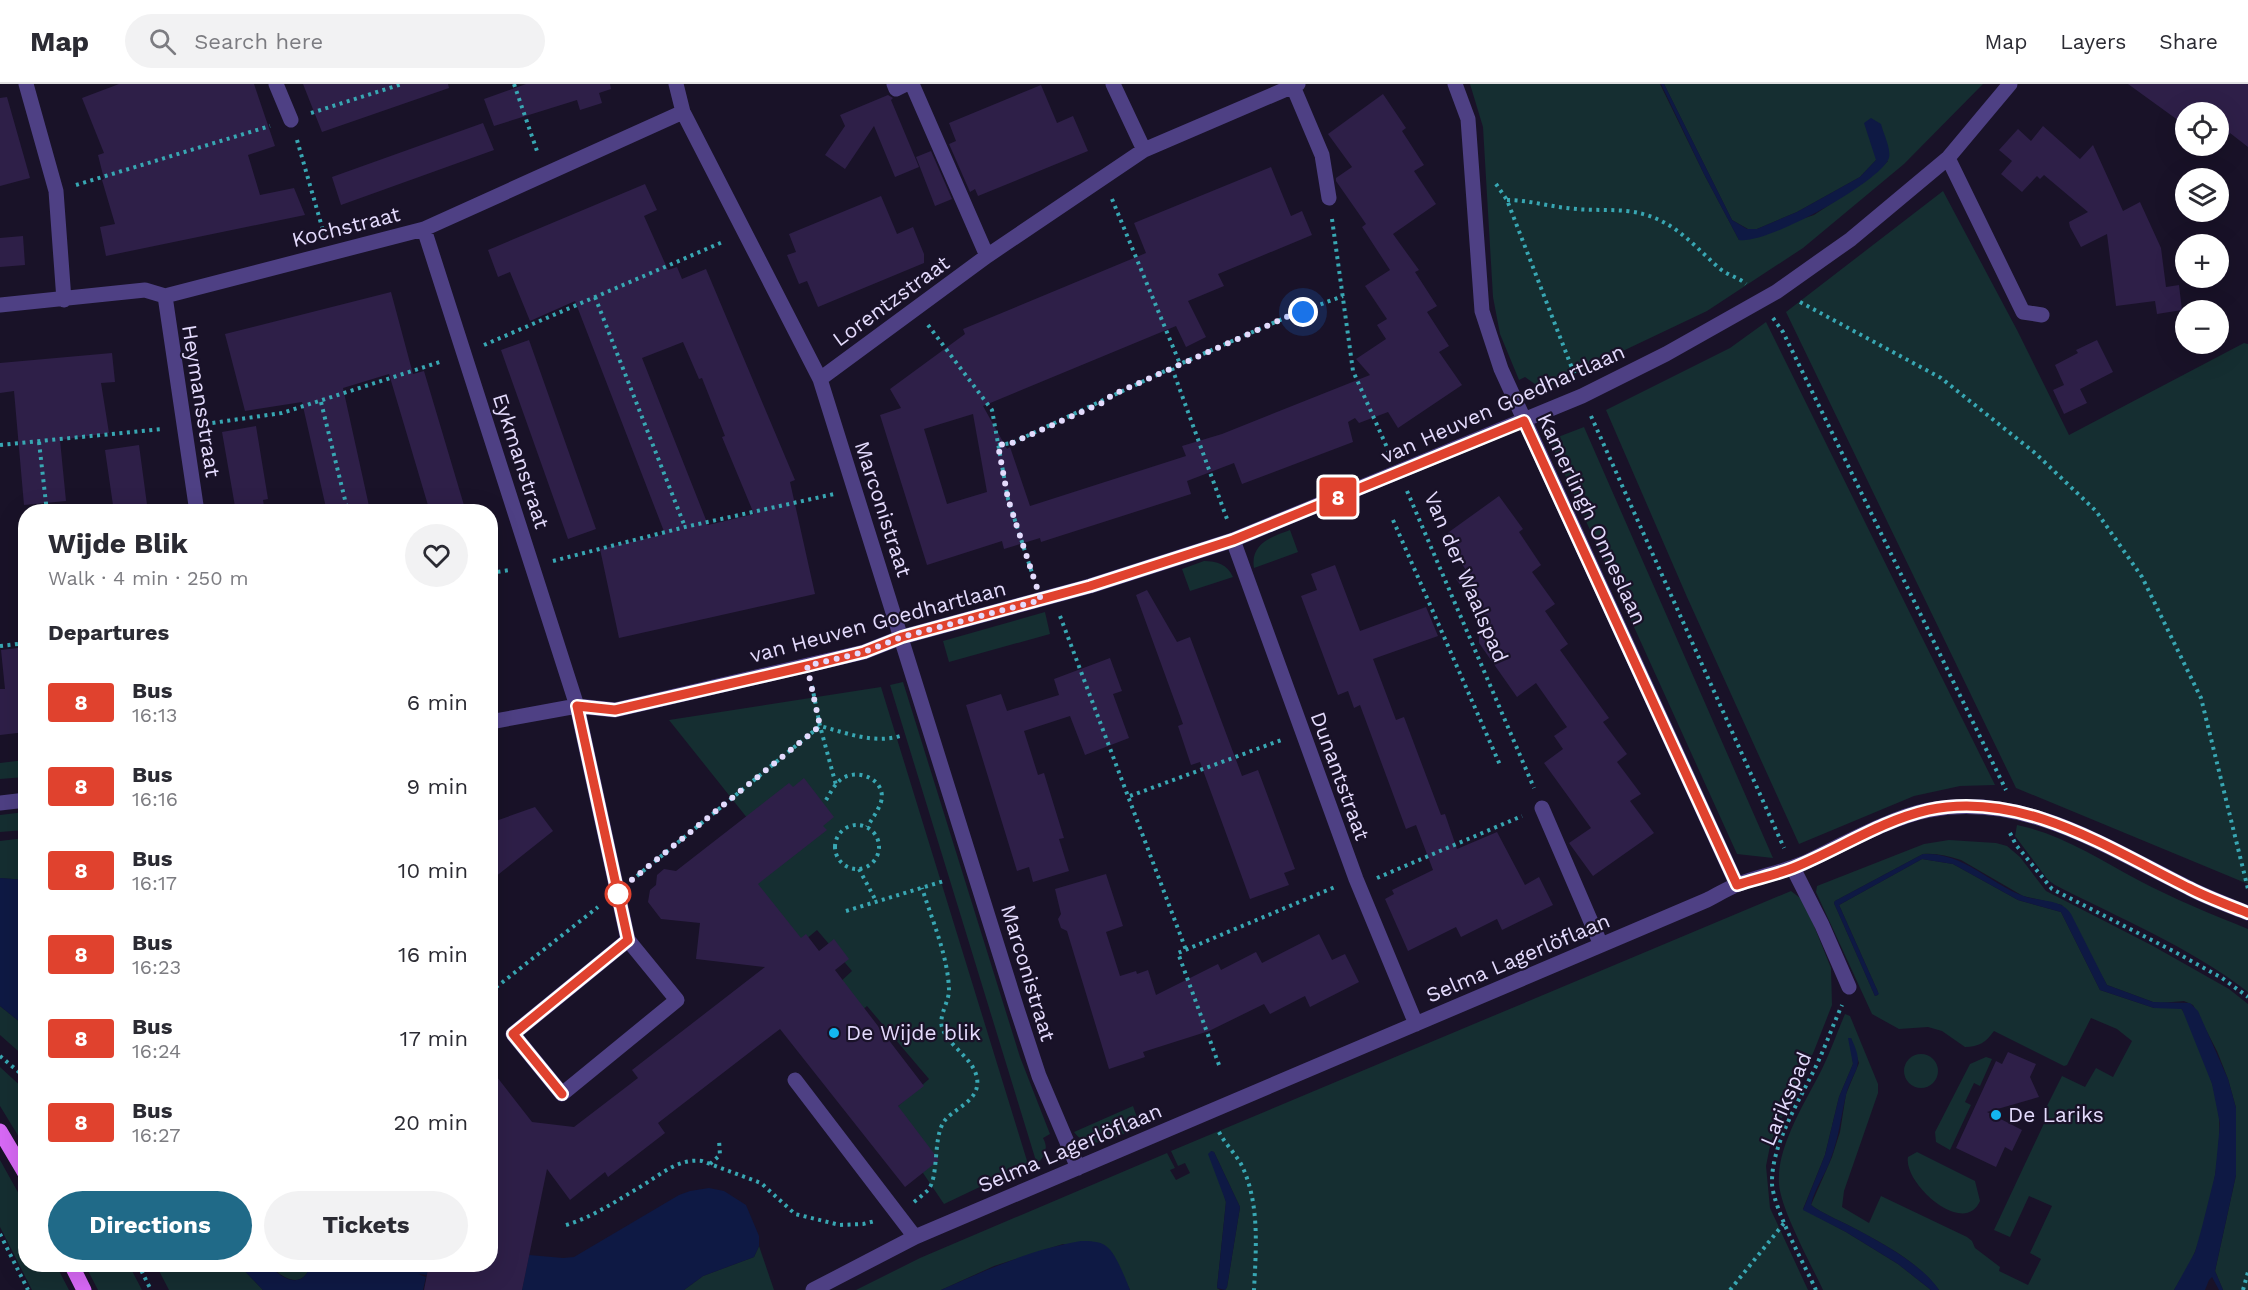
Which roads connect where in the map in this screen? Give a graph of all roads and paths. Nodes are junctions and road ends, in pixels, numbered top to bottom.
1 (26, 84) edge
2 (276, 84) edge
3 (402, 84) edge
4 (514, 84) edge
5 (676, 84) edge
6 (894, 84) edge
7 (906, 84) edge
8 (912, 84) edge
9 (1113, 84) edge
10 (1455, 84) edge
11 (2010, 84) edge
12 (1294, 85) edge
13 (683, 112) junction
14 (291, 120) junction
15 (1144, 150) junction
16 (1948, 158) junction
17 (544, 174) junction
18 (1103, 178) junction
19 (1496, 183) dead end
20 (56, 191) junction
21 (1329, 198) joint
22 (1508, 200) junction
23 (424, 229) junction
24 (745, 232) junction
25 (330, 253) junction
26 (987, 256) junction
27 (1776, 292) junction
28 (165, 296) junction
29 (1343, 296) junction
30 (595, 297) junction
31 (64, 300) junction
32 (1762, 300) junction
33 (0, 305) edge
34 (916, 309) junction
35 (2042, 315) dead end
36 (465, 354) junction
37 (1179, 364) junction
38 (1172, 368) junction
39 (820, 379) junction
40 (1582, 396) junction
41 (321, 401) junction
42 (1524, 421) junction
43 (184, 427) junction
44 (39, 442) junction
45 (0, 445) edge
46 (998, 445) junction
47 (1398, 473) junction
48 (855, 489) junction
49 (46, 504) edge
50 (196, 504) edge
51 (346, 504) edge
52 (1393, 520) dead end
53 (685, 527) junction
54 (1233, 540) junction
55 (532, 566) junction
56 (498, 572) edge
57 (1047, 598) junction
58 (902, 637) junction
59 (18, 645) edge
60 (0, 646) edge
61 (807, 666) junction
62 (577, 706) junction
63 (498, 721) edge
64 (820, 726) junction
65 (1302, 732) junction
66 (900, 736) dead end
67 (1500, 765) dead end
68 (836, 785) junction
69 (1130, 796) junction
70 (826, 800) dead end
71 (18, 801) edge
72 (0, 803) edge
73 (1542, 808) junction
74 (2008, 809) junction
75 (867, 827) junction
76 (1793, 868) junction
77 (859, 869) junction
78 (944, 881) dead end
79 (1357, 882) junction
80 (1737, 885) junction
81 (2248, 889) edge
82 (617, 892) junction
83 (876, 901) junction
84 (846, 911) dead end
85 (2248, 913) edge
86 (628, 940) junction
87 (1601, 945) junction
88 (1186, 950) junction
89 (498, 986) edge
90 (1849, 987) joint
91 (2248, 997) edge
92 (1416, 1024) junction
93 (0, 1056) edge
94 (1219, 1065) dead end
95 (18, 1071) edge
96 (795, 1080) dead end
97 (1210, 1112) junction
98 (0, 1131) edge
99 (720, 1140) dead end
100 (18, 1161) edge
101 (710, 1164) dead end
102 (1078, 1168) junction
103 (1785, 1222) junction
104 (0, 1234) edge
105 (915, 1237) junction
106 (18, 1270) edge
107 (19, 1272) edge
108 (75, 1272) edge
109 (142, 1272) edge
110 (2248, 1272) edge
111 (28, 1290) edge
112 (84, 1290) edge
113 (152, 1290) edge
114 (813, 1290) edge
115 (1254, 1290) edge
116 (1730, 1290) edge
117 (1816, 1290) edge
118 (2243, 1290) edge

1 - 20 street
2 - 14 street
3 - 14 path
4 - 17 path
5 - 13 street, Marconistraat
6 - 7 street
8 - 26 street
9 - 15 street
10 - 42 street, Kamerlingh Onneslaan
11 - 16 street, van Heuven Goedhartlaan
12 - 15 street, Lorentzstraat
12 - 21 street
13 - 17 street, Kochstraat
13 - 24 street, Marconistraat
14 - 20 path
14 - 25 path
15 - 18 street, Lorentzstraat
16 - 27 street, van Heuven Goedhartlaan
16 - 35 street
17 - 23 street, Kochstraat
18 - 26 street, Lorentzstraat
18 - 37 path
19 - 22 path
20 - 31 street
21 - 29 path, Van der Waalspad
22 - 32 path
22 - 40 path
23 - 25 street, Kochstraat
23 - 36 street, Eykmanstraat
24 - 30 path
24 - 39 street, Marconistraat
25 - 28 street, Kochstraat
26 - 34 street, Lorentzstraat
27 - 32 street, van Heuven Goedhartlaan
27 - 81 path
28 - 31 street, Kochstraat
28 - 43 street, Heymansstraat
29 - 37 path
29 - 47 path, Van der Waalspad
30 - 36 path
30 - 53 path
31 - 33 street, Kochstraat
32 - 40 street, van Heuven Goedhartlaan
32 - 74 path
34 - 39 street, Lorentzstraat
34 - 46 path
36 - 41 path
36 - 55 street, Eykmanstraat
37 - 38 path
38 - 46 path
38 - 54 path
39 - 48 street, Marconistraat
40 - 42 street, van Heuven Goedhartlaan
40 - 76 path
41 - 43 path
41 - 51 path
42 - 47 street, van Heuven Goedhartlaan
42 - 80 street, Kamerlingh Onneslaan
43 - 44 path
43 - 50 street, Heymansstraat
44 - 45 path
44 - 49 path
46 - 57 path
47 - 54 street, van Heuven Goedhartlaan
47 - 73 path, Van der Waalspad
48 - 53 path
48 - 58 street, Marconistraat
52 - 67 path
53 - 55 path
54 - 57 street, van Heuven Goedhartlaan
54 - 65 street, Dunantstraat
55 - 56 path
55 - 62 street, Eykmanstraat
57 - 58 street, van Heuven Goedhartlaan
57 - 69 path
58 - 61 street, van Heuven Goedhartlaan
58 - 102 street, Marconistraat
59 - 60 path
61 - 62 street, van Heuven Goedhartlaan
61 - 64 path
62 - 63 street, van Heuven Goedhartlaan
62 - 82 street
64 - 66 path
64 - 68 path
64 - 82 path
65 - 69 path
65 - 79 street, Dunantstraat
68 - 70 path
68 - 75 path
69 - 88 path
71 - 72 street
73 - 79 path
73 - 87 street
74 - 76 street, Selma Lagerlöflaan
74 - 85 street, Selma Lagerlöflaan
74 - 91 path
75 - 77 path
75 - 77 path
76 - 80 street, Selma Lagerlöflaan
76 - 90 street
77 - 83 path
78 - 83 path
79 - 88 path
79 - 92 street, Dunantstraat
80 - 87 street, Selma Lagerlöflaan
82 - 86 street
82 - 89 path
83 - 84 path
86 - 86 street
87 - 92 street, Selma Lagerlöflaan
88 - 94 path
90 - 103 path, Larikspad
92 - 97 street, Selma Lagerlöflaan
93 - 95 path
96 - 105 street
97 - 102 street, Selma Lagerlöflaan
97 - 115 path
98 - 100 main road
99 - 101 path
102 - 105 street, Selma Lagerlöflaan
103 - 116 path
103 - 117 path, Larikspad
104 - 106 path
105 - 114 street, Selma Lagerlöflaan
107 - 111 path
108 - 112 main road
109 - 113 path
110 - 118 path

